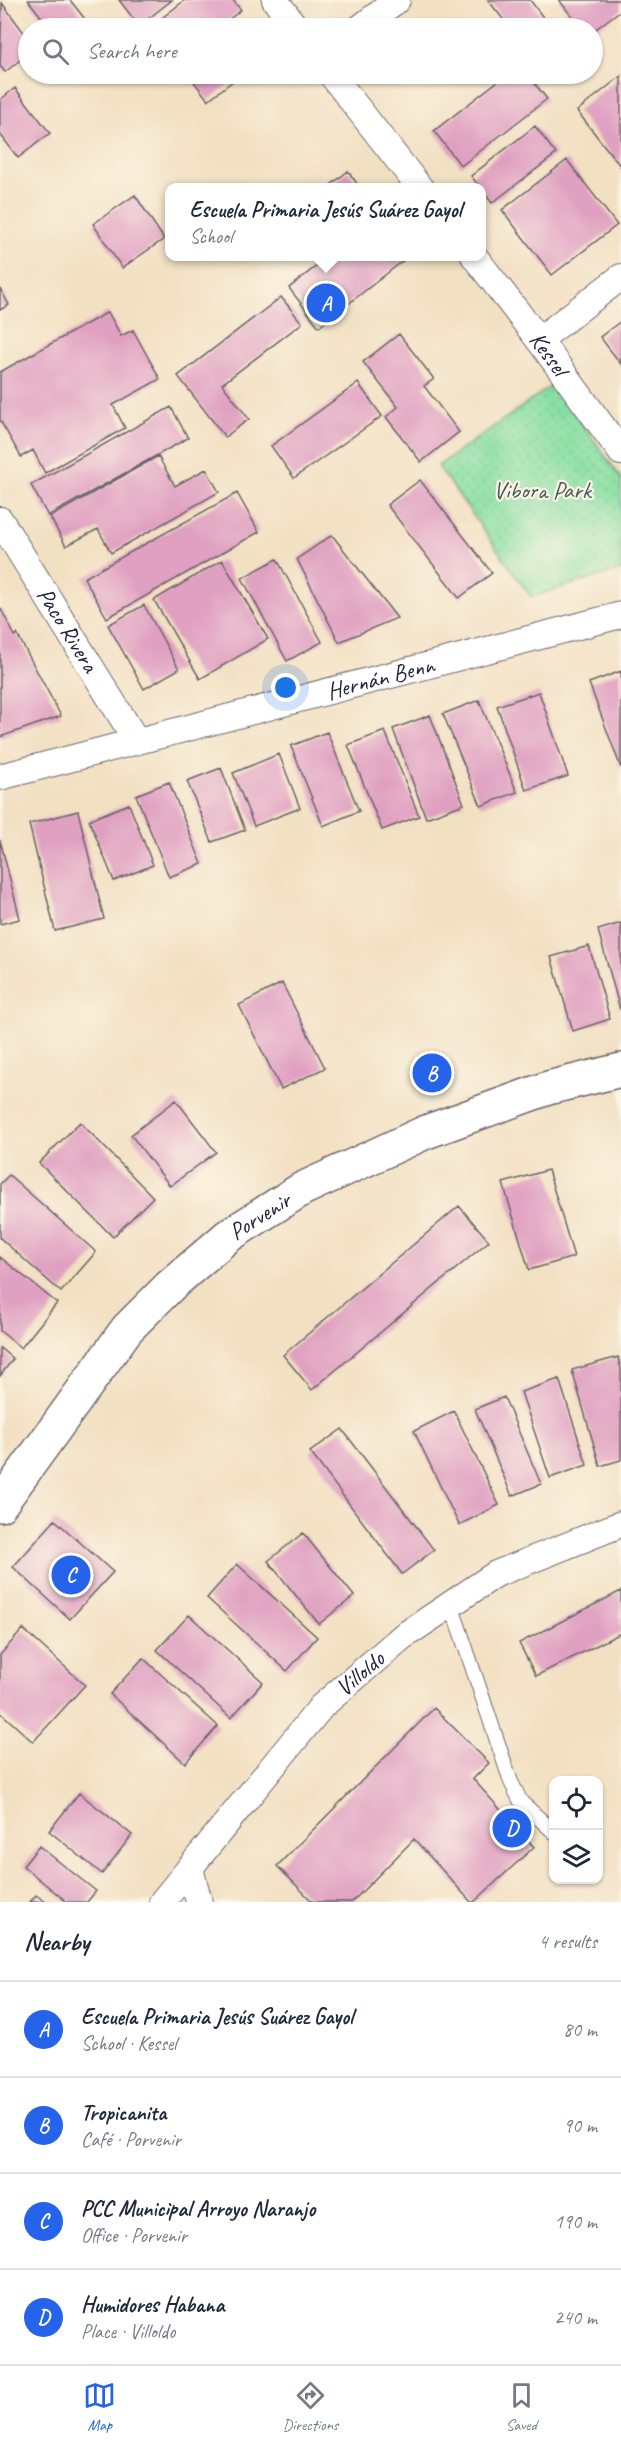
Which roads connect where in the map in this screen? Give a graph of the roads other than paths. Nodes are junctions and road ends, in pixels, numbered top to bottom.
1 (275, 0) edge
2 (397, 0) edge
3 (288, 18) edge
4 (373, 18) edge
5 (339, 84) edge
6 (416, 183) edge
7 (478, 261) edge
8 (621, 277) edge
9 (539, 340) junction
10 (621, 452) edge
11 (0, 520) edge
12 (621, 615) edge
13 (136, 740) junction
14 (0, 777) edge
15 (621, 1070) edge
16 (0, 1506) edge
17 (621, 1524) edge
18 (451, 1604) junction
19 (552, 1830) edge
20 (190, 1868) junction
21 (162, 1902) edge
22 (199, 1902) edge

1 - 3 street
2 - 4 street
5 - 6 street
7 - 9 street, Kessel
8 - 9 street
9 - 10 street, Kessel
11 - 13 street, Paco Rivera
12 - 13 street, Hernán Benn
13 - 14 street, Hernán Benn
15 - 16 main road, Porvenir
17 - 18 street, Villoldo
18 - 19 lane
18 - 20 street, Villoldo
20 - 21 street, Villoldo
20 - 22 street

